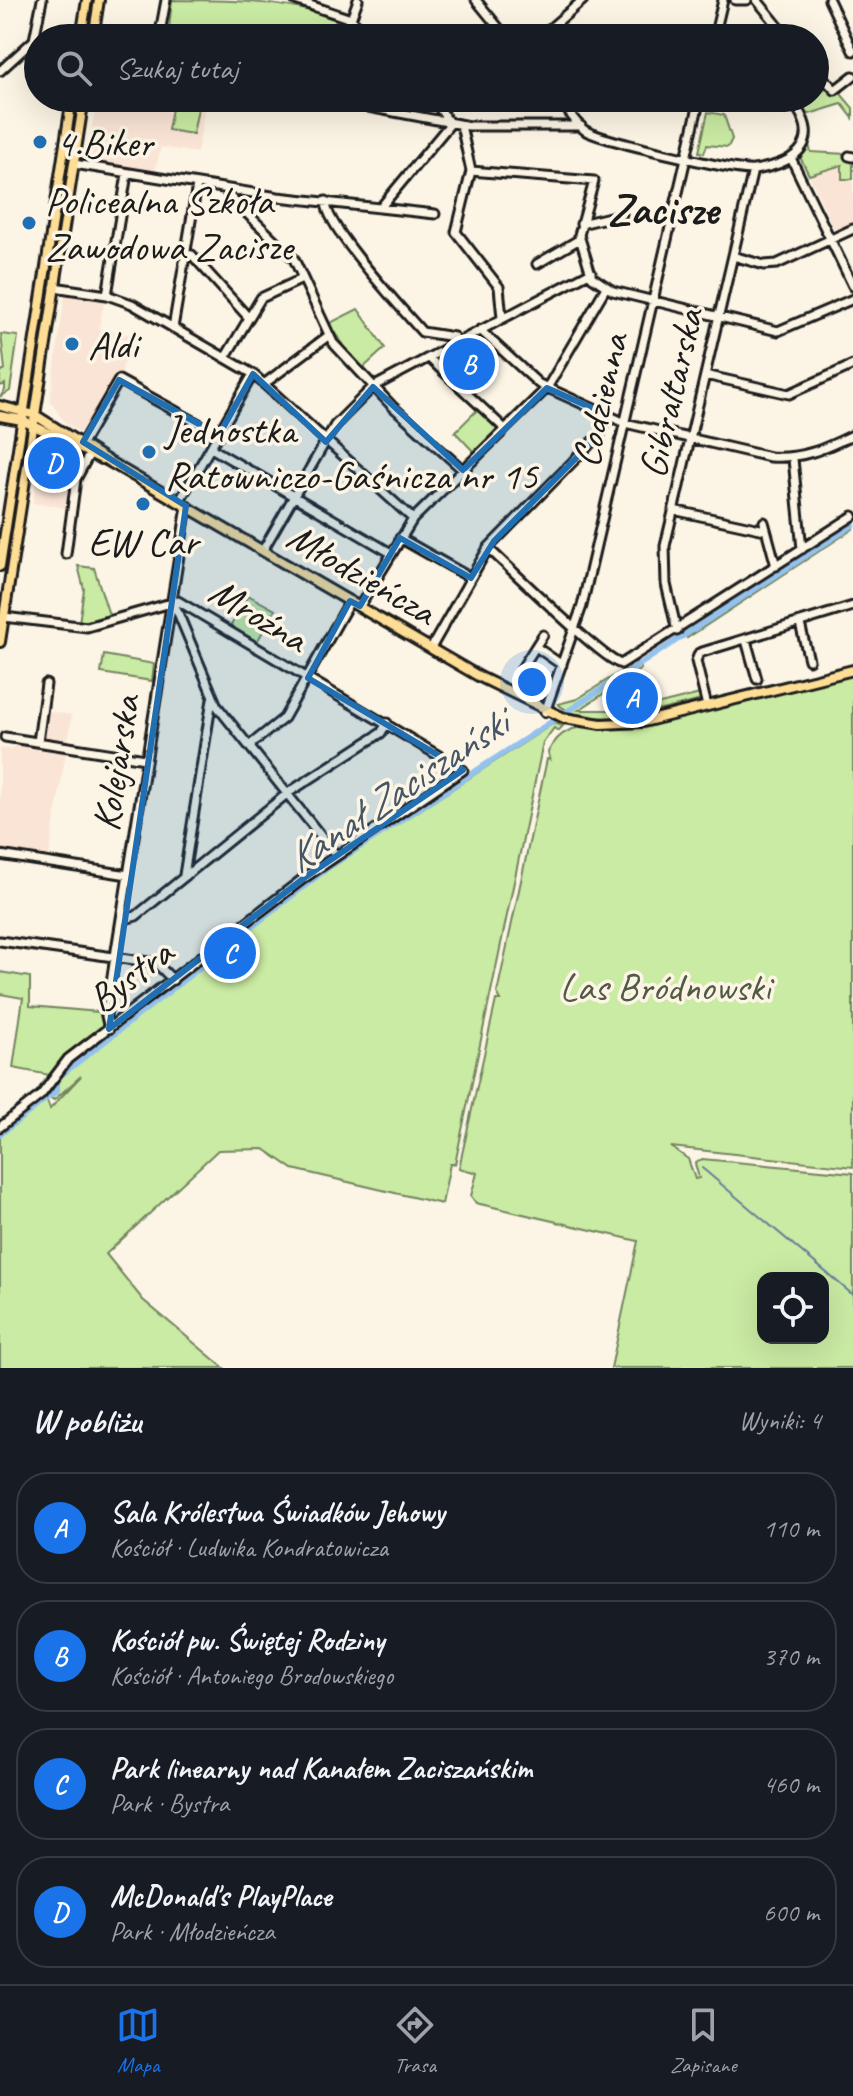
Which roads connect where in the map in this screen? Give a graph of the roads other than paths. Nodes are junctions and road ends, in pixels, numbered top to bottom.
1 (42, 0) edge
2 (87, 0) edge
3 (99, 0) edge
4 (166, 0) edge
5 (295, 0) edge
6 (358, 0) edge
7 (476, 0) edge
8 (583, 0) edge
9 (723, 0) edge
10 (735, 0) edge
11 (747, 0) edge
12 (757, 0) edge
13 (829, 0) edge
14 (351, 19) junction
15 (95, 23) edge
16 (37, 24) edge
17 (83, 24) edge
18 (162, 24) edge
19 (357, 24) edge
20 (496, 24) edge
21 (555, 24) edge
22 (718, 24) edge
23 (777, 24) edge
24 (24, 49) edge
25 (853, 51) edge
26 (0, 71) edge
27 (853, 76) edge
28 (829, 84) edge
29 (70, 112) edge
30 (82, 112) edge
31 (390, 112) edge
32 (442, 112) edge
33 (570, 112) edge
34 (697, 112) edge
35 (799, 112) edge
36 (450, 124) junction
37 (461, 125) junction
38 (581, 126) junction
39 (686, 158) junction
40 (791, 158) junction
41 (74, 164) junction
42 (753, 170) junction
43 (471, 171) junction
44 (127, 174) junction
45 (197, 185) junction
46 (227, 190) junction
47 (326, 201) junction
48 (381, 207) junction
49 (435, 214) dead end
50 (622, 214) dead end
51 (581, 224) junction
52 (853, 229) edge
53 (580, 239) junction
54 (831, 240) junction
55 (185, 254) junction
56 (733, 256) junction
57 (537, 264) dead end
58 (591, 272) junction
59 (302, 279) junction
60 (853, 286) edge
61 (54, 287) junction
62 (605, 289) junction
63 (107, 295) junction
64 (853, 299) edge
65 (653, 301) junction
66 (248, 317) junction
67 (719, 317) junction
68 (502, 318) junction
69 (173, 328) junction
70 (480, 330) junction
71 (328, 336) junction
72 (457, 342) junction
73 (225, 358) junction
74 (429, 358) junction
75 (853, 365) edge
76 (253, 374) junction
77 (705, 375) junction
78 (264, 384) junction
79 (373, 387) junction
80 (547, 388) junction
81 (0, 406) edge
82 (23, 415) junction
83 (35, 415) junction
84 (608, 415) junction
85 (0, 416) edge
86 (625, 423) junction
87 (33, 425) junction
88 (505, 429) junction
89 (219, 435) junction
90 (853, 435) edge
91 (691, 439) junction
92 (83, 442) junction
93 (326, 442) junction
94 (211, 448) junction
95 (89, 455) junction
96 (793, 459) junction
97 (108, 461) junction
98 (463, 470) junction
99 (294, 497) junction
100 (183, 504) junction
101 (673, 510) junction
102 (853, 516) edge
103 (413, 519) junction
104 (400, 538) junction
105 (488, 548) junction
106 (802, 549) junction
107 (263, 550) junction
108 (391, 553) junction
109 (66, 554) dead end
110 (0, 566) edge
111 (776, 566) junction
112 (471, 578) junction
113 (350, 601) junction
114 (173, 604) junction
115 (360, 606) junction
116 (853, 606) edge
117 (4, 617) junction
118 (800, 624) junction
119 (575, 628) junction
120 (677, 631) junction
121 (543, 635) dead end
122 (746, 640) junction
123 (0, 642) edge
124 (536, 647) junction
125 (431, 648) junction
126 (809, 660) dead end
127 (562, 665) junction
128 (522, 668) dead end
129 (853, 670) edge
130 (308, 678) junction
131 (757, 679) dead end
132 (46, 684) dead end
133 (213, 698) junction
134 (707, 706) junction
135 (549, 713) junction
136 (387, 723) junction
137 (5, 737) dead end
138 (38, 742) junction
139 (250, 745) junction
140 (145, 759) junction
141 (463, 770) joint
142 (288, 793) junction
143 (0, 855) edge
144 (336, 855) junction
145 (128, 875) junction
146 (184, 875) junction
147 (121, 920) junction
148 (0, 941) edge
149 (115, 958) junction
150 (173, 980) junction
151 (109, 1029) junction
152 (0, 1127) edge

1 - 16 street
2 - 17 main road
3 - 15 main road
4 - 18 street
5 - 14 street
6 - 14 street
7 - 20 street
8 - 21 street
9 - 22 street
10 - 11 street
12 - 23 street
13 - 25 street
14 - 19 street
24 - 26 street
27 - 28 street
29 - 82 main road
30 - 41 main road
31 - 36 street
32 - 36 street
33 - 38 street
34 - 39 street, Codzienna
35 - 40 street
36 - 37 street
36 - 48 street
37 - 38 street
37 - 43 street
38 - 39 street
39 - 42 street
39 - 65 street, Codzienna
40 - 42 street
40 - 54 street
41 - 44 street
41 - 61 main road
42 - 56 street, Gibraltarska
43 - 51 street
43 - 68 street
44 - 45 street
44 - 63 street
45 - 46 street
45 - 55 street
46 - 47 street
46 - 59 street
47 - 48 street
47 - 72 street
48 - 49 street
50 - 51 street
51 - 53 street
52 - 54 street
53 - 57 street
53 - 58 street
54 - 56 street
54 - 60 street
55 - 66 street
55 - 69 street
56 - 67 street, Gibraltarska
58 - 62 street
58 - 68 street
59 - 66 street
59 - 71 street
61 - 63 street
61 - 83 main road
62 - 65 street
62 - 80 street
63 - 69 street
64 - 67 street
65 - 67 street
65 - 86 street, Codzienna
66 - 73 street
67 - 77 street, Gibraltarska
68 - 70 street
69 - 73 street
70 - 72 street
70 - 80 street
71 - 78 street
71 - 79 street
72 - 74 street
73 - 76 street
74 - 79 street
74 - 88 street
75 - 77 street
76 - 78 street
76 - 89 street
77 - 91 street, Gibraltarska
78 - 93 street
79 - 93 street
79 - 98 street
80 - 84 street
80 - 88 street
81 - 82 main road
82 - 83 main road, Młodzieńcza
82 - 85 main road
82 - 87 main road, Młodzieńcza
82 - 110 main road
83 - 87 main road
83 - 92 main road, Młodzieńcza
84 - 86 street
84 - 105 street
86 - 91 street
86 - 119 street, Codzienna
87 - 95 main road, Młodzieńcza
87 - 117 main road
88 - 98 street
89 - 92 street
89 - 94 street
90 - 96 street
91 - 96 street
91 - 101 street, Gibraltarska
92 - 97 main road, Młodzieńcza
93 - 99 street
93 - 103 street
94 - 99 street
94 - 100 street
95 - 97 main road, Młodzieńcza
95 - 109 street
96 - 106 street
97 - 100 main road, Młodzieńcza
98 - 103 street
99 - 107 street
99 - 108 street
100 - 107 main road, Młodzieńcza
100 - 114 street, Kolejarska
101 - 111 street
101 - 120 street, Gibraltarska
102 - 106 street
103 - 104 street
104 - 108 street
104 - 112 street
105 - 112 street
105 - 119 street
106 - 111 street
107 - 113 main road, Młodzieńcza
108 - 115 street
111 - 120 street
112 - 125 street
113 - 115 main road, Młodzieńcza
113 - 130 street
114 - 117 street, Mroźna
114 - 130 street, Mroźna
114 - 133 street
114 - 140 street, Kolejarska
115 - 125 main road, Młodzieńcza
116 - 118 street
117 - 123 main road
118 - 122 street
118 - 126 street
119 - 120 street
119 - 127 street, Codzienna
121 - 124 street
122 - 131 street
122 - 134 street
124 - 127 street
124 - 128 street
125 - 135 main road, Młodzieńcza
127 - 135 street, Codzienna
129 - 134 main road, Młodzieńcza
130 - 136 street, Mroźna
130 - 139 street
132 - 138 street
133 - 139 street
133 - 146 street
134 - 135 main road, Młodzieńcza
136 - 141 street, Mroźna
136 - 142 street
137 - 138 street
138 - 140 street
139 - 142 street
140 - 145 street, Kolejarska
141 - 144 street, Bystra
142 - 144 street
142 - 146 street
143 - 145 street
144 - 150 street, Bystra
145 - 147 street, Kolejarska
146 - 147 street
147 - 149 street, Kolejarska
148 - 149 street
149 - 150 street
149 - 151 street, Kolejarska
150 - 151 street, Bystra
151 - 152 street, Bystra

